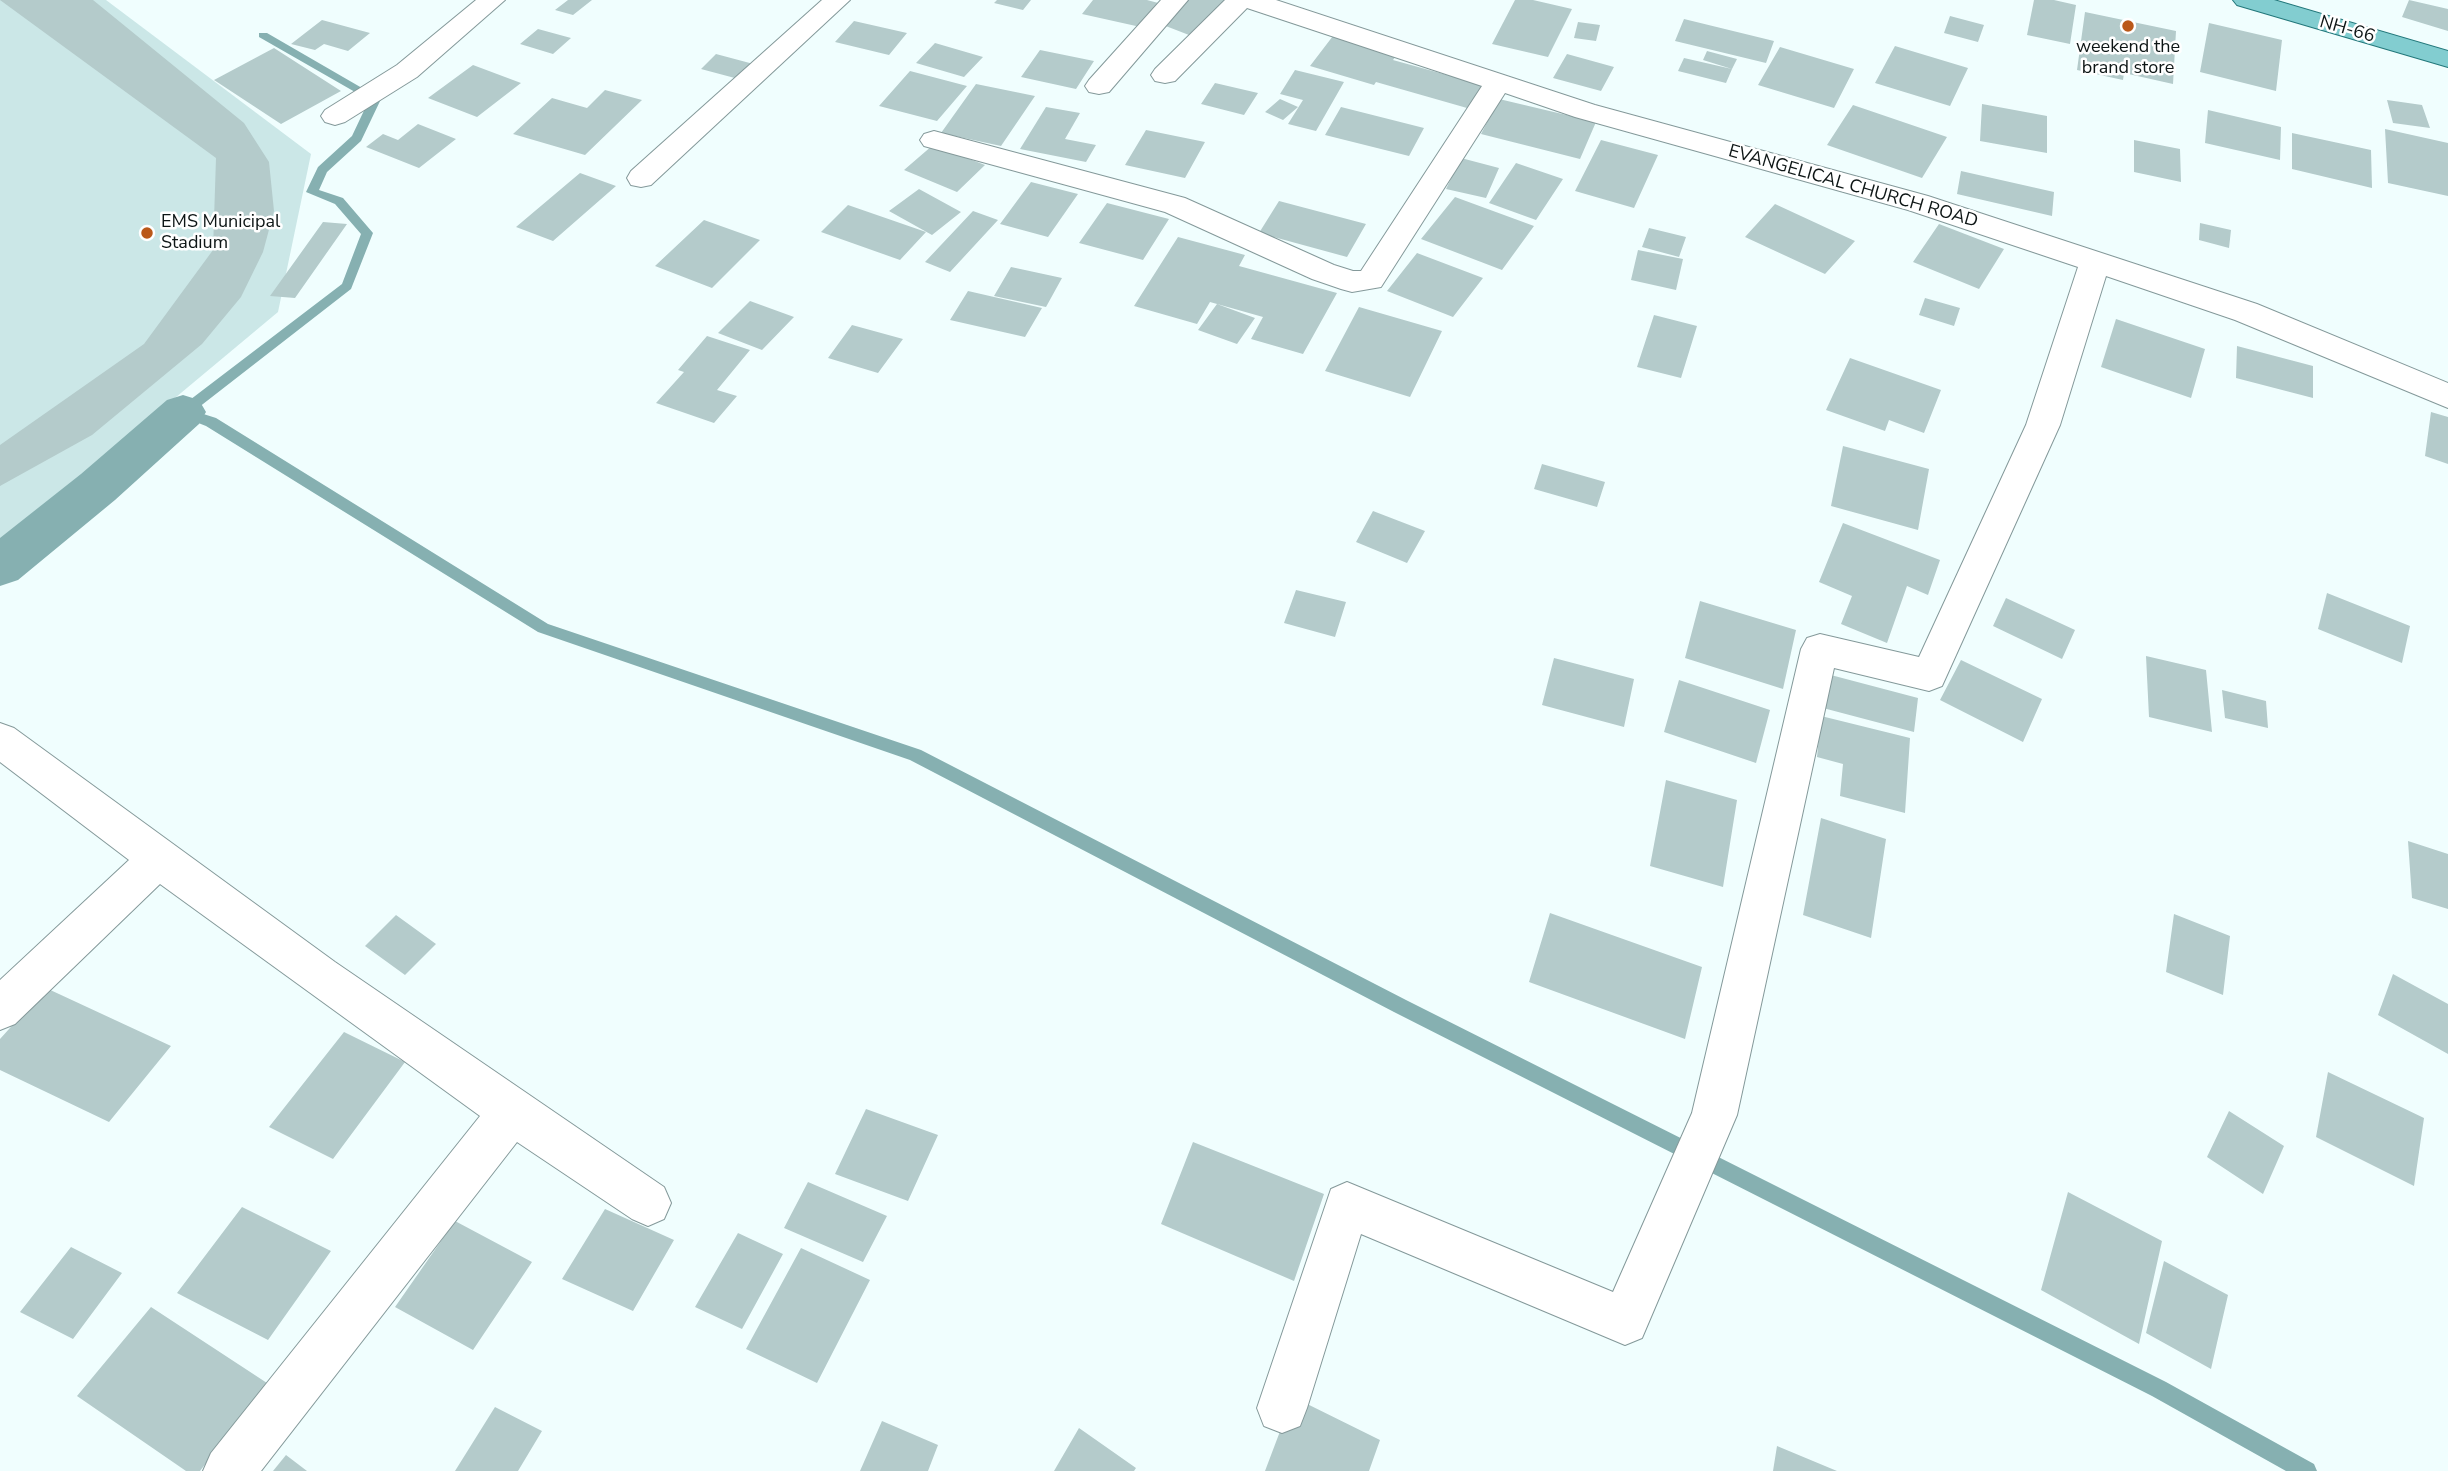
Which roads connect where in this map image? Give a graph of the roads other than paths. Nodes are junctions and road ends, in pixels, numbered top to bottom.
1 (492, 0) edge
2 (837, 0) edge
3 (1175, 0) edge
4 (1240, 0) edge
5 (1250, 0) edge
6 (2246, 0) edge
7 (2448, 59) edge
8 (1165, 75) dead end
9 (1499, 81) junction
10 (1099, 86) dead end
11 (335, 116) dead end
12 (934, 140) dead end
13 (641, 177) dead end
14 (2095, 262) junction
15 (2448, 396) edge
16 (0, 740) edge
17 (158, 859) junction
18 (0, 1009) edge
19 (511, 1113) junction
20 (648, 1203) dead end
21 (1282, 1408) dead end
22 (229, 1471) edge

1 - 11 street
2 - 13 street
3 - 10 street
4 - 8 street
5 - 9 street, EVANGELICAL CHURCH ROAD
6 - 7 main road, NH-66
9 - 12 street
9 - 14 street, EVANGELICAL CHURCH ROAD
14 - 15 street, EVANGELICAL CHURCH ROAD
14 - 21 street
16 - 17 street
17 - 18 street
17 - 19 street
19 - 20 street
19 - 22 street

